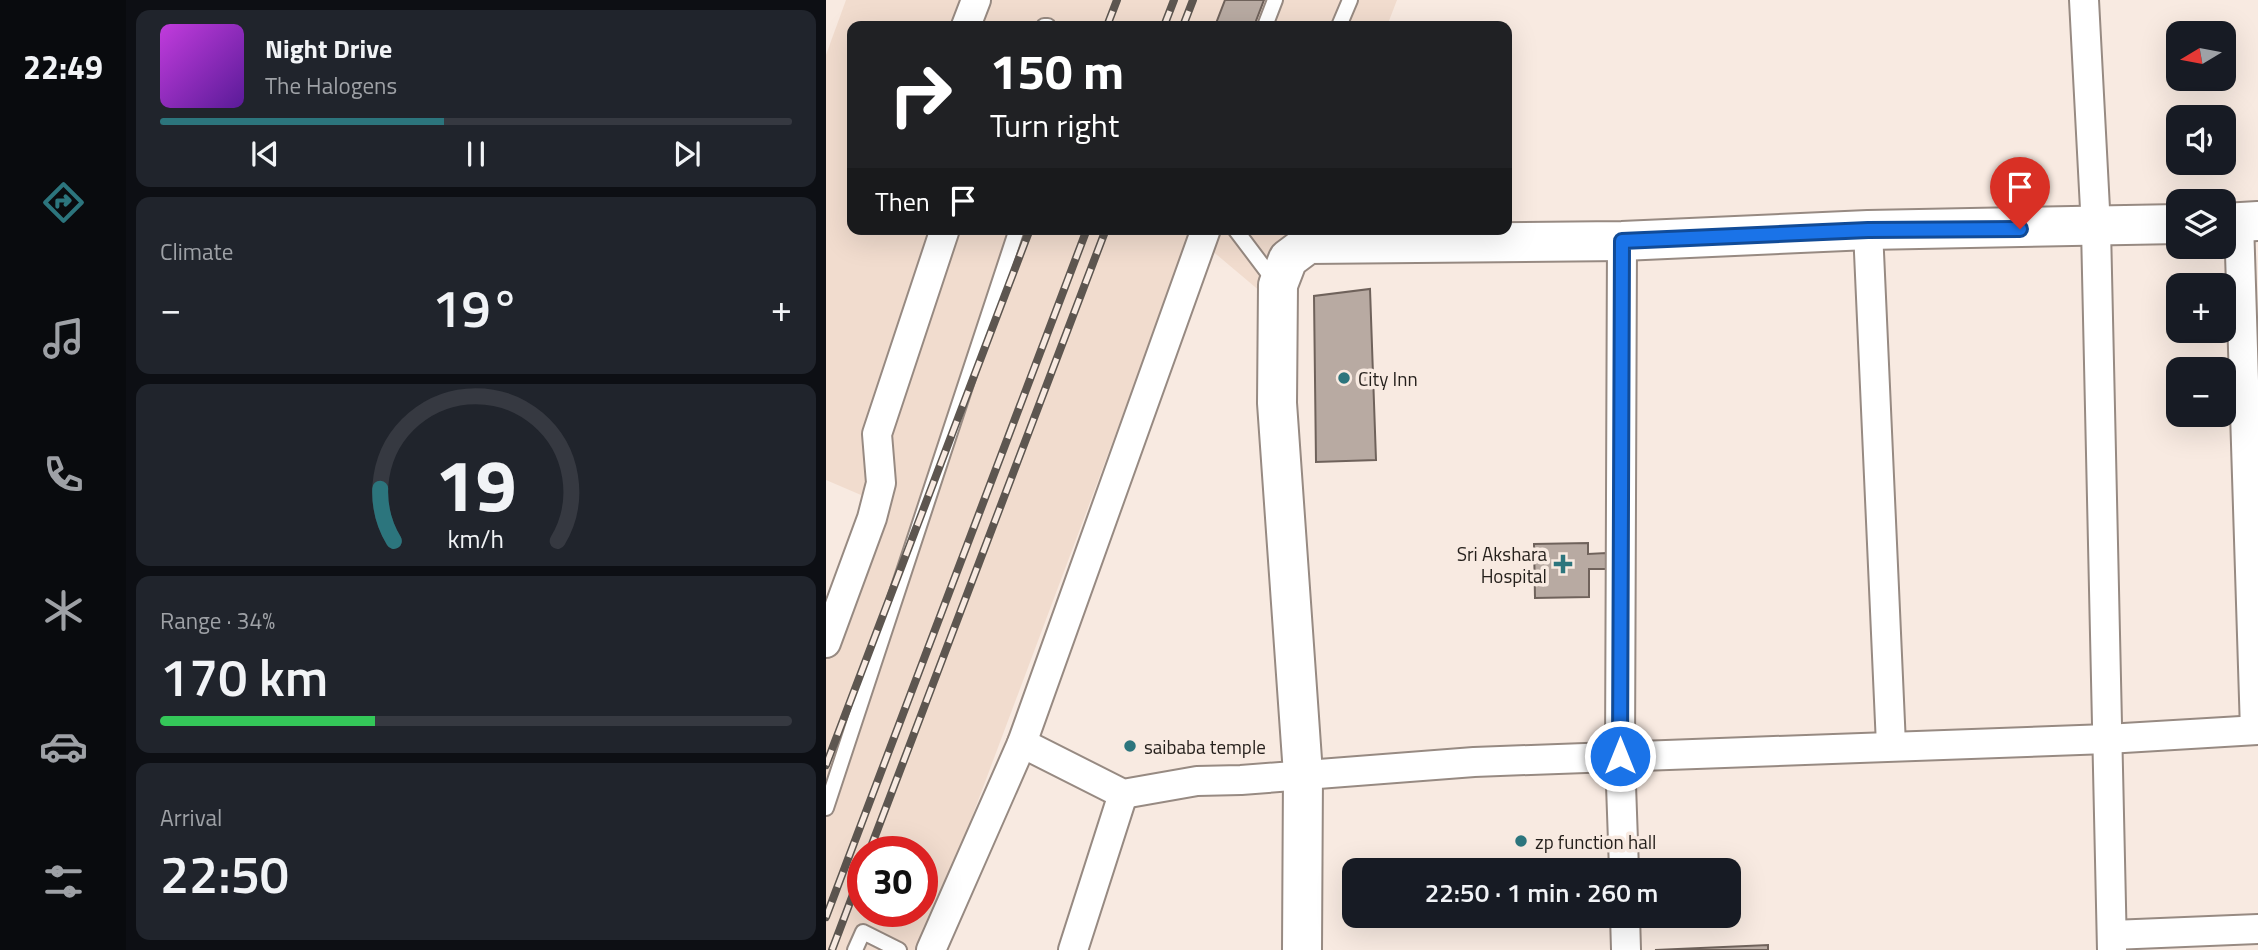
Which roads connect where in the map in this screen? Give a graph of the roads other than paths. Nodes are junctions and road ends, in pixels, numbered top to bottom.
1 (976, 0) edge
2 (1275, 0) edge
3 (1350, 0) edge
4 (2084, 0) edge
5 (968, 21) edge
6 (1267, 21) edge
7 (1341, 21) edge
8 (2240, 222) edge
9 (2166, 225) edge
10 (2096, 228) junction
11 (1868, 230) junction
12 (943, 235) edge
13 (1015, 235) edge
14 (1204, 235) edge
15 (1240, 235) edge
16 (1304, 237) edge
17 (1622, 241) junction
18 (1278, 285) junction
19 (826, 643) edge
20 (2257, 730) edge
21 (2107, 739) junction
22 (1022, 743) junction
23 (1891, 745) junction
24 (1620, 756) junction
25 (1303, 774) junction
26 (1123, 794) junction
27 (826, 807) edge
28 (1624, 858) edge
29 (1625, 928) edge
30 (2258, 929) edge
31 (2112, 943) edge
32 (855, 950) edge
33 (899, 950) edge
34 (931, 950) edge
35 (1073, 950) edge
36 (1302, 950) edge
37 (1626, 950) edge

1 - 5 street
2 - 6 lane
3 - 7 lane
4 - 10 street
8 - 20 street
9 - 10 street
10 - 11 street
10 - 21 street
11 - 17 street
11 - 23 street
12 - 19 street
13 - 27 lane
14 - 22 street
15 - 18 lane
16 - 17 street
16 - 18 street
17 - 24 street
18 - 25 street
20 - 21 street
21 - 23 street
21 - 31 street
22 - 26 street
22 - 34 street
23 - 24 street
24 - 25 street
24 - 28 street
25 - 26 street
25 - 36 street
26 - 35 street
29 - 37 street
30 - 31 street
32 - 33 lane

